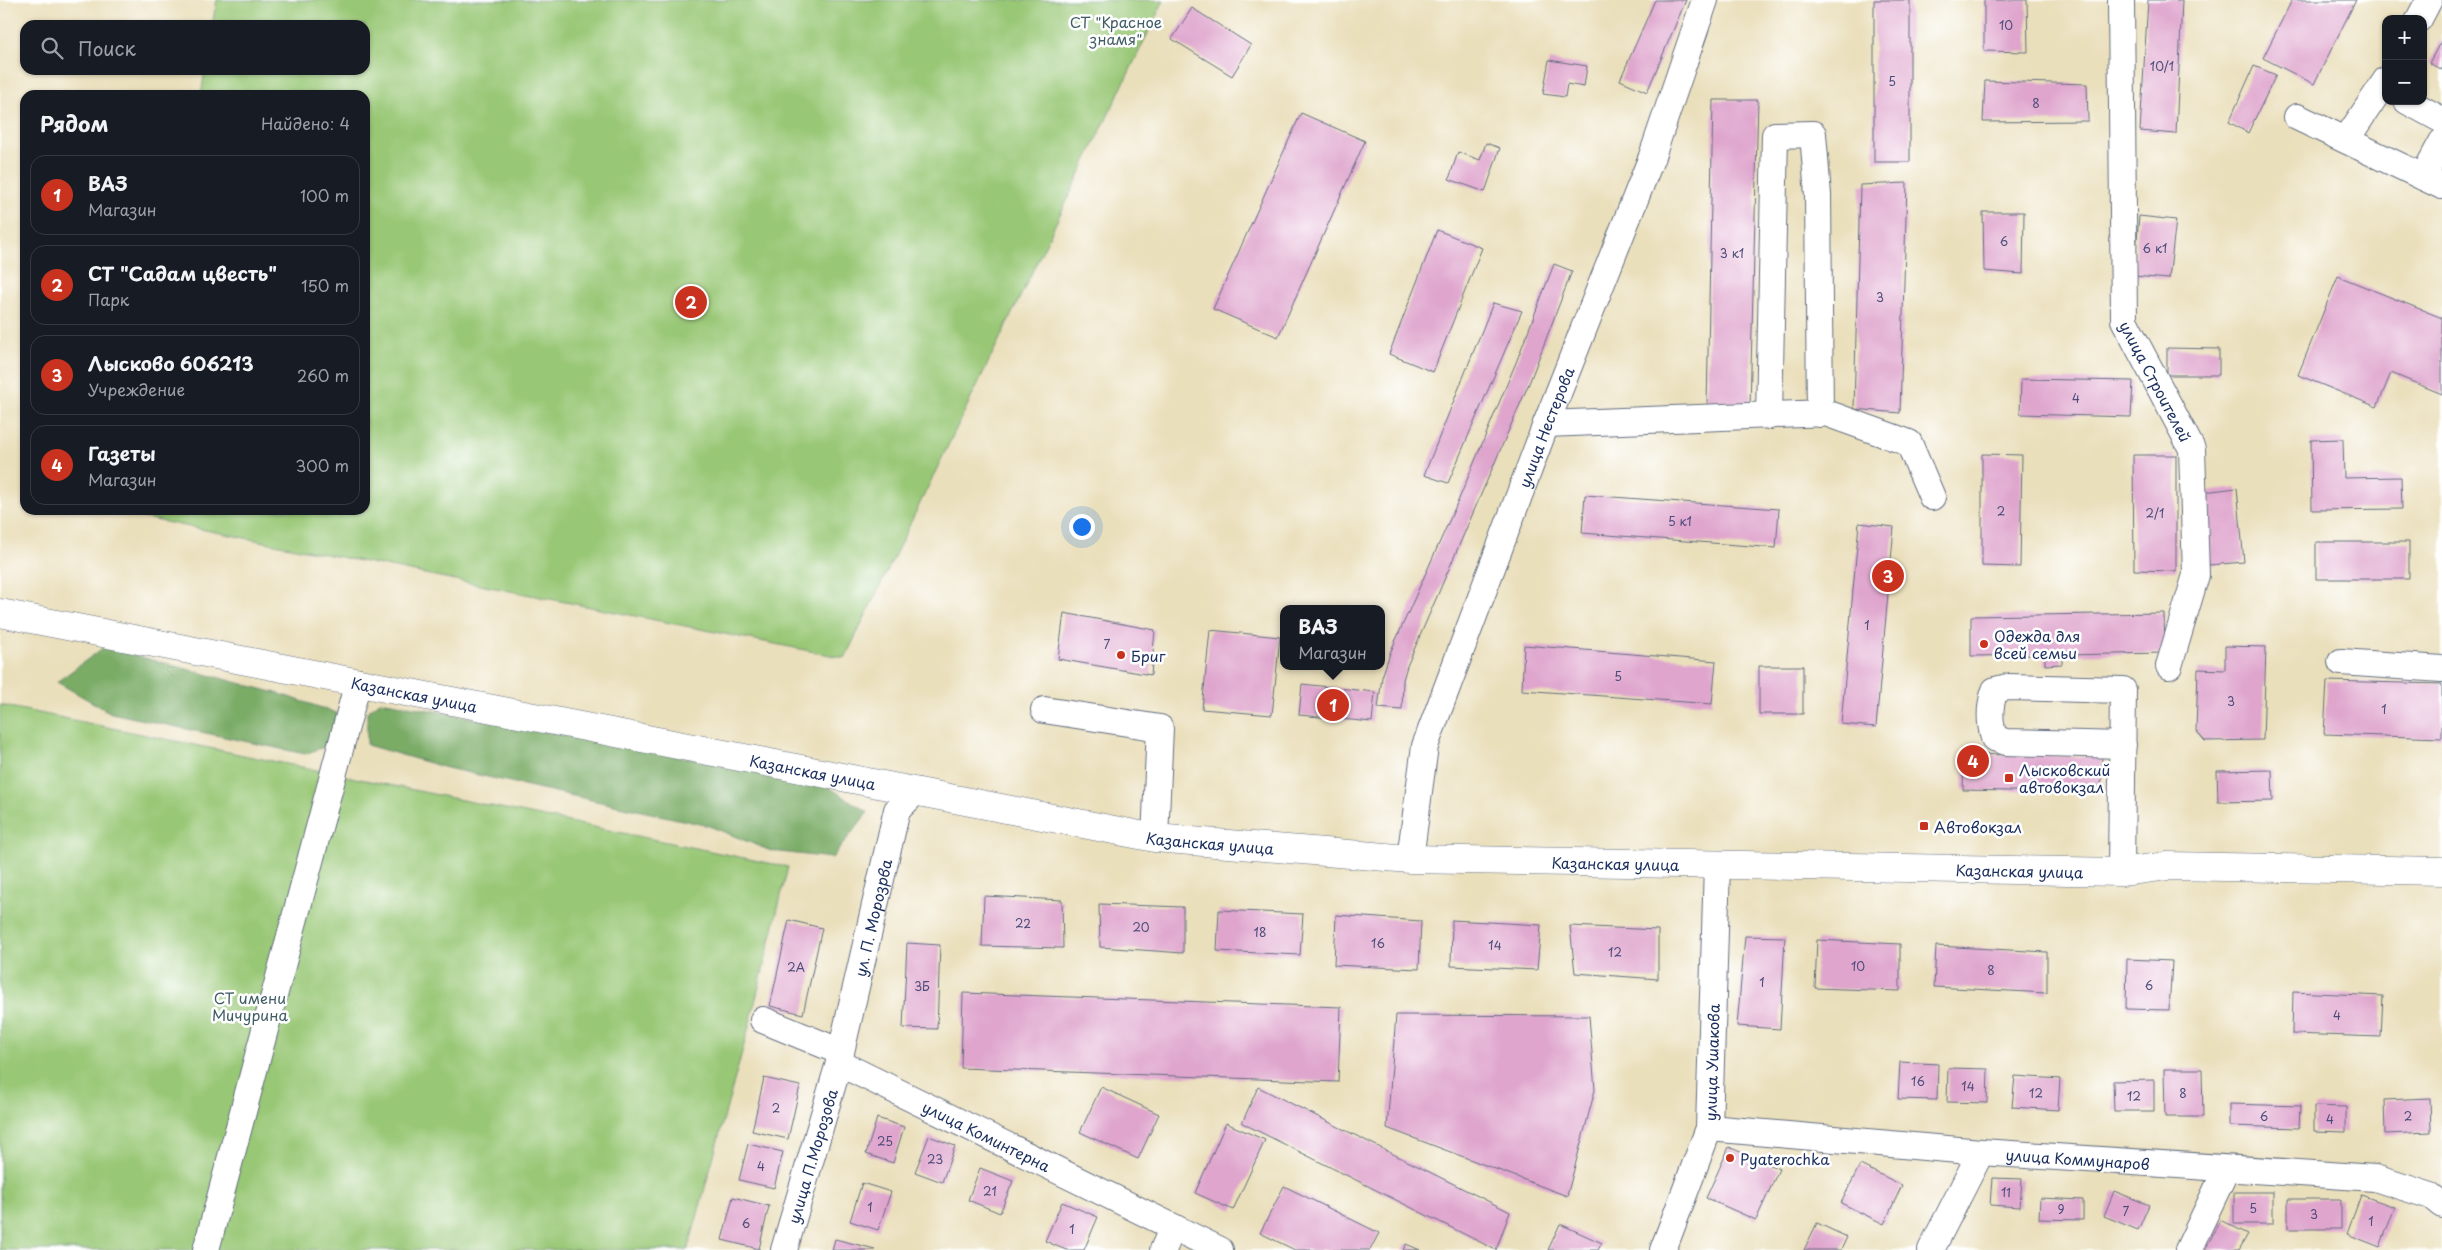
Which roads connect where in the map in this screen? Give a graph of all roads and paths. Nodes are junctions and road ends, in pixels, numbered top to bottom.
1 (1704, 0) edge
2 (2121, 0) edge
3 (2429, 0) edge
4 (2421, 15) edge
5 (2382, 88) edge
6 (2415, 105) edge
7 (2296, 117) dead end
8 (2442, 120) edge
9 (2346, 140) junction
10 (2442, 142) edge
11 (2432, 181) edge
12 (1820, 414) junction
13 (1769, 416) junction
14 (1546, 424) junction
15 (1932, 496) dead end
16 (0, 613) edge
17 (2341, 662) dead end
18 (2169, 666) dead end
19 (2442, 669) edge
20 (358, 682) junction
21 (1044, 710) dead end
22 (2123, 745) junction
23 (916, 791) junction
24 (1155, 838) junction
25 (1410, 859) junction
26 (1717, 865) junction
27 (2442, 871) edge
28 (2121, 872) junction
29 (763, 1020) dead end
30 (840, 1058) junction
31 (1709, 1128) junction
32 (1980, 1152) junction
33 (2226, 1170) junction
34 (2442, 1205) edge
35 (1168, 1239) edge
36 (206, 1250) edge
37 (784, 1250) edge
38 (1220, 1250) edge
39 (1663, 1250) edge
40 (1931, 1250) edge
41 (2188, 1250) edge

1 - 14 street, улица Нестерова
2 - 18 street, улица Строителей
3 - 4 street
5 - 9 street
6 - 8 street
7 - 9 street
9 - 11 street
10 - 11 street
12 - 13 street
12 - 13 street
12 - 15 street
13 - 14 street
14 - 25 street, улица Нестерова
16 - 20 highway, Казанская улица
17 - 19 street
20 - 23 highway, Казанская улица
20 - 36 street
21 - 24 street
22 - 22 street
22 - 28 street
23 - 24 highway, Казанская улица
23 - 30 street, ул. П. Морозрва
24 - 25 highway, Казанская улица
25 - 26 highway, Казанская улица
26 - 28 highway, Казанская улица
26 - 31 street, улица Ушакова
27 - 28 highway, Казанская улица
29 - 30 street, улица Коминтерна
30 - 35 street, улица Коминтерна
30 - 37 street, улица П.Морозова
31 - 32 street, улица Коммунаров
31 - 39 street, улица Ушакова
32 - 33 street, улица Коммунаров
32 - 40 street
33 - 34 street, улица Коммунаров
33 - 41 street
35 - 38 street, улица Коминтерна

